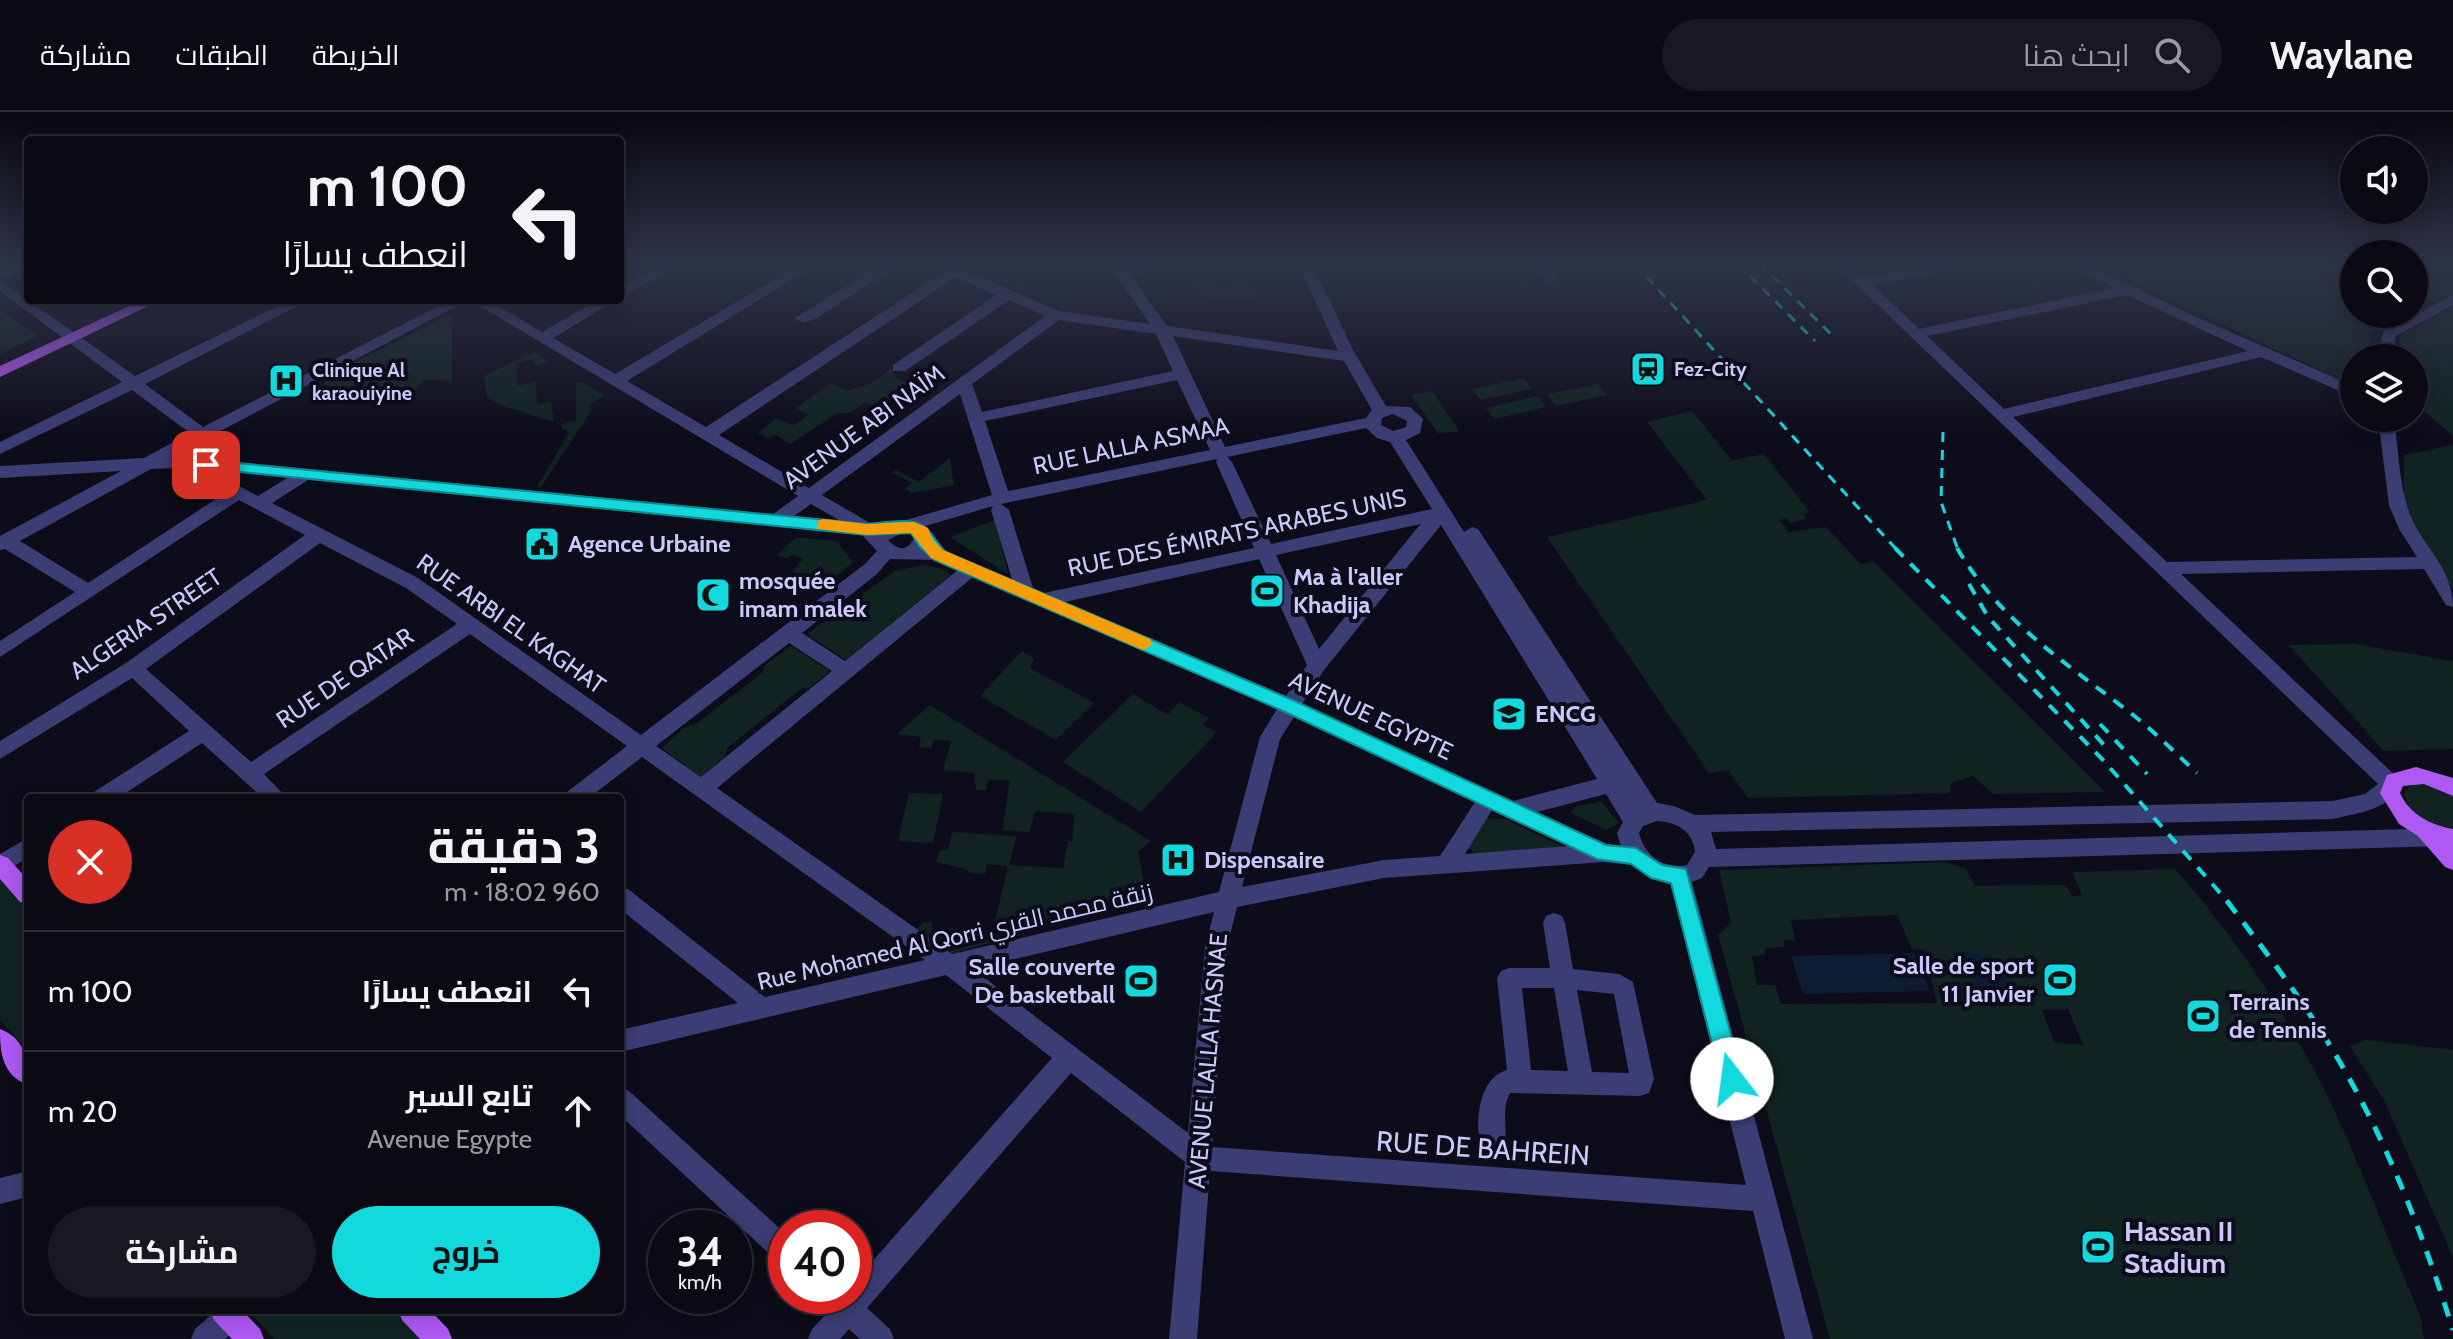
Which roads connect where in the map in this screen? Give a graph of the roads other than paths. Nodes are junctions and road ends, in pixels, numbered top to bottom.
1 (50, 320) edge
2 (98, 320) edge
3 (105, 320) edge
4 (260, 320) edge
5 (422, 320) edge
6 (512, 320) edge
7 (574, 320) edge
8 (717, 320) edge
9 (880, 320) edge
10 (969, 320) edge
11 (1049, 320) edge
12 (1101, 320) edge
13 (1123, 320) edge
14 (1154, 320) edge
15 (1331, 320) edge
16 (1345, 320) edge
17 (1901, 320) edge
18 (1981, 320) edge
19 (2193, 320) edge
20 (2414, 320) edge
21 (1159, 327) junction
22 (1915, 334) junction
23 (70, 335) junction
24 (543, 338) junction
25 (2386, 344) edge
26 (2262, 352) junction
27 (1347, 354) junction
28 (0, 364) edge
29 (899, 368) dead end
30 (0, 372) edge
31 (1182, 374) junction
32 (617, 380) junction
33 (134, 382) junction
34 (964, 383) junction
35 (2340, 386) edge
36 (1999, 415) junction
37 (976, 418) junction
38 (1388, 424) junction
39 (2388, 432) edge
40 (202, 434) junction
41 (708, 434) junction
42 (0, 449) edge
43 (1222, 457) junction
44 (152, 462) junction
45 (179, 462) junction
46 (98, 465) junction
47 (233, 467) junction
48 (0, 472) edge
49 (307, 473) junction
50 (117, 480) junction
51 (236, 494) junction
52 (810, 495) junction
53 (258, 504) junction
54 (1001, 504) junction
55 (1444, 513) junction
56 (777, 520) junction
57 (899, 528) junction
58 (867, 529) junction
59 (318, 535) junction
60 (3, 542) edge
61 (910, 548) junction
62 (1266, 551) junction
63 (2431, 563) junction
64 (2161, 568) junction
65 (971, 569) junction
66 (89, 592) junction
67 (1033, 596) junction
68 (2453, 600) edge
69 (470, 625) junction
70 (788, 633) junction
71 (0, 650) edge
72 (1317, 665) junction
73 (133, 668) junction
74 (845, 670) junction
75 (1289, 706) junction
76 (203, 732) junction
77 (639, 747) junction
78 (0, 751) edge
79 (249, 774) junction
80 (2443, 778) edge
81 (1611, 784) junction
82 (2390, 786) junction
83 (2453, 788) edge
84 (700, 790) junction
85 (107, 794) edge
86 (272, 794) edge
87 (579, 794) edge
88 (1488, 799) junction
89 (1512, 810) junction
90 (1643, 817) junction
91 (1693, 824) junction
92 (2438, 835) edge
93 (24, 849) edge
94 (1604, 853) junction
95 (1636, 856) junction
96 (1704, 858) junction
97 (2453, 861) edge
98 (0, 864) edge
99 (1447, 864) junction
100 (1679, 875) junction
101 (24, 891) edge
102 (624, 899) edge
103 (1226, 900) junction
104 (1554, 923) dead end
105 (950, 965) junction
106 (1564, 978) junction
107 (762, 1008) junction
108 (0, 1040) edge
109 (624, 1040) edge
110 (1069, 1057) junction
111 (24, 1069) edge
112 (1520, 1081) junction
113 (1582, 1083) junction
114 (624, 1103) edge
115 (1493, 1149) dead end
116 (1200, 1158) junction
117 (24, 1185) edge
118 (0, 1191) edge
119 (1762, 1199) junction
120 (768, 1235) edge
121 (872, 1269) edge
122 (226, 1314) edge
123 (228, 1314) edge
124 (416, 1314) edge
125 (834, 1314) edge
126 (852, 1314) edge
127 (1797, 1336) edge
128 (205, 1339) edge
129 (250, 1339) edge
130 (438, 1339) edge
131 (822, 1339) edge
132 (880, 1339) edge
133 (1183, 1339) edge

1 - 23 street
2 - 23 main road
3 - 23 main road
4 - 33 street
5 - 40 street
6 - 24 street
7 - 24 street
8 - 32 street
9 - 41 street
10 - 29 street
11 - 34 street, AVENUE ABI NAÏM
12 - 21 street
13 - 21 street
14 - 21 street
15 - 27 street
16 - 38 street
17 - 22 street
18 - 22 street
19 - 26 street
20 - 25 street
21 - 27 street
21 - 31 street
22 - 36 street
23 - 28 main road
23 - 30 main road
23 - 33 street
24 - 32 street
26 - 35 street
26 - 36 street
27 - 38 street
31 - 37 street
31 - 43 street
32 - 41 street
33 - 40 street
33 - 42 street
34 - 37 street
34 - 52 street, AVENUE ABI NAÏM
36 - 64 street
37 - 54 street
38 - 43 street, RUE LALLA ASMAA
38 - 55 street
38 - 90 street
39 - 63 street
40 - 44 street
40 - 47 street
41 - 52 street
43 - 54 street, RUE LALLA ASMAA
43 - 62 street
44 - 45 street
44 - 46 street
44 - 50 street
45 - 47 street
45 - 51 street, RUE ARBI EL KAGHAT
46 - 48 street
46 - 50 street
47 - 49 street
49 - 53 street
49 - 56 street
50 - 60 street
51 - 53 street, RUE ARBI EL KAGHAT
51 - 66 street
52 - 56 street, AVENUE ABI NAÏM
52 - 58 street
53 - 59 street, RUE ARBI EL KAGHAT
54 - 57 street, RUE LALLA ASMAA
54 - 61 street, RUE LALLA ASMAA
54 - 67 street
55 - 62 street, RUE DES ÉMIRATS ARABES UNIS
55 - 72 street, AVENUE LALLA HASNAE
55 - 81 street
56 - 58 street
57 - 58 street
57 - 61 street, AVENUE EGYPTE
57 - 61 street
58 - 61 street
59 - 69 street, RUE ARBI EL KAGHAT
59 - 73 street, ALGERIA STREET
60 - 66 street
61 - 65 street, AVENUE EGYPTE
61 - 70 street
62 - 67 street, RUE DES ÉMIRATS ARABES UNIS
62 - 72 street
63 - 64 street
63 - 68 street
64 - 82 street
65 - 67 street, AVENUE EGYPTE
65 - 74 street
66 - 71 street
67 - 75 street, AVENUE EGYPTE
69 - 77 street, RUE ARBI EL KAGHAT
69 - 79 street, RUE DE QATAR
70 - 74 street
70 - 77 street
72 - 75 street, AVENUE LALLA HASNAE
73 - 76 street
73 - 78 street, ALGERIA STREET
74 - 84 street
75 - 88 street, AVENUE EGYPTE
75 - 103 street, AVENUE LALLA HASNAE
76 - 79 street
76 - 85 street
77 - 84 street, RUE ARBI EL KAGHAT
77 - 87 street
79 - 86 street
80 - 82 main road
80 - 83 main road
81 - 89 street
81 - 90 street
82 - 91 street
82 - 92 main road
84 - 105 street, RUE ARBI EL KAGHAT
88 - 89 street, AVENUE EGYPTE
88 - 99 street
89 - 94 street, AVENUE EGYPTE
90 - 91 street
90 - 95 street
91 - 96 street
92 - 96 street
92 - 97 main road
93 - 98 street
94 - 95 street, Rue Mohamed Al Qorri زنقة محمد القري
94 - 99 street, Rue Mohamed Al Qorri زنقة محمد القري
95 - 100 street
96 - 100 street
98 - 101 main road
99 - 103 street, Rue Mohamed Al Qorri زنقة محمد القري
100 - 119 street
102 - 107 street
103 - 105 street, Rue Mohamed Al Qorri زنقة محمد القري
103 - 116 street, AVENUE LALLA HASNAE
104 - 106 street
105 - 107 street, Rue Mohamed Al Qorri زنقة محمد القري
105 - 110 street, RUE ARBI EL KAGHAT
106 - 112 street
106 - 113 street
106 - 113 street
107 - 109 street, Rue Mohamed Al Qorri زنقة محمد القري
108 - 111 main road
110 - 116 street, RUE ARBI EL KAGHAT
110 - 121 street
112 - 113 street
112 - 115 street
114 - 120 street
116 - 119 street, RUE DE BAHREIN
116 - 133 street, AVENUE LALLA HASNAE
117 - 118 street
119 - 127 street
122 - 128 street
123 - 129 main road
124 - 130 main road
125 - 131 street
126 - 132 street

